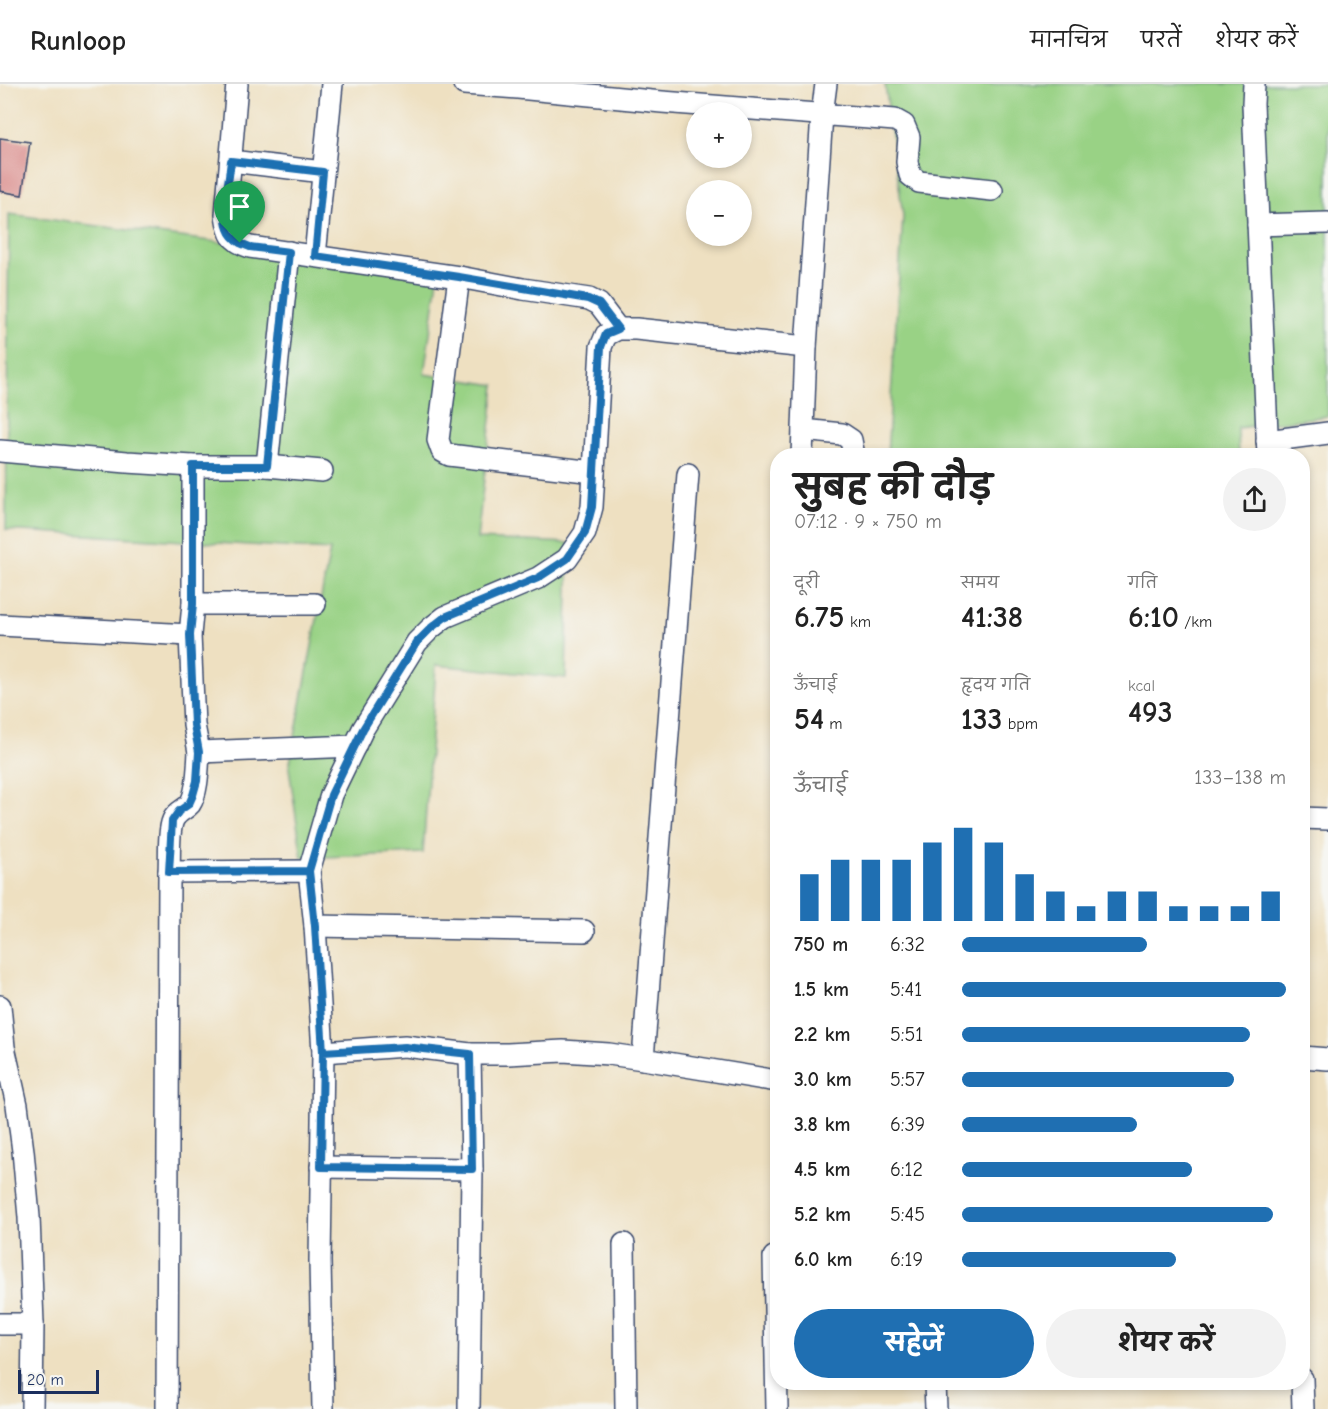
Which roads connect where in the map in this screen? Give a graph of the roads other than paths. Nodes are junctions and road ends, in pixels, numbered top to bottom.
1 (237, 84) edge
2 (332, 84) edge
3 (464, 84) edge
4 (826, 84) edge
5 (1254, 84) edge
6 (663, 93) edge
7 (822, 115) junction
8 (231, 161) junction
9 (323, 172) junction
10 (992, 190) dead end
11 (1328, 223) edge
12 (1258, 225) junction
13 (289, 252) junction
14 (315, 256) junction
15 (459, 277) junction
16 (618, 329) junction
17 (806, 347) junction
18 (803, 430) junction
19 (1328, 433) edge
20 (802, 448) edge
21 (852, 448) edge
22 (1268, 448) edge
23 (1272, 448) edge
24 (0, 451) edge
25 (193, 466) junction
26 (267, 466) junction
27 (322, 471) dead end
28 (594, 472) junction
29 (688, 474) dead end
30 (193, 604) junction
31 (315, 604) dead end
32 (0, 625) edge
33 (190, 635) junction
34 (355, 746) junction
35 (199, 752) junction
36 (1310, 818) edge
37 (1328, 819) edge
38 (309, 871) junction
39 (169, 872) junction
40 (315, 926) junction
41 (584, 931) dead end
42 (0, 1006) edge
43 (2, 1046) edge
44 (323, 1052) junction
45 (470, 1054) junction
46 (1310, 1058) edge
47 (643, 1059) junction
48 (1328, 1059) edge
49 (770, 1080) edge
50 (321, 1167) junction
51 (472, 1169) junction
52 (624, 1244) dead end
53 (33, 1323) junction
54 (0, 1324) edge
55 (777, 1390) edge
56 (935, 1390) edge
57 (1302, 1390) edge
58 (32, 1409) edge
59 (167, 1409) edge
60 (323, 1409) edge
61 (469, 1409) edge
62 (626, 1409) edge
63 (777, 1409) edge
64 (936, 1409) edge
65 (1303, 1409) edge

1 - 8 street
2 - 9 street
3 - 6 street
4 - 7 street
5 - 12 street
6 - 7 street
7 - 10 street
7 - 17 street
8 - 9 street
8 - 13 street
9 - 14 street
11 - 12 street
12 - 22 street
13 - 14 street
13 - 26 street
14 - 15 street
15 - 16 street
15 - 28 street
16 - 17 street
16 - 28 street
17 - 18 street
18 - 20 street
18 - 21 street
19 - 23 street
24 - 25 street
25 - 26 street
25 - 30 street
26 - 27 street
28 - 34 street
29 - 47 street
30 - 31 street
30 - 33 street
32 - 33 street
33 - 35 street
34 - 35 street
34 - 38 street
35 - 39 street
36 - 37 street
38 - 39 street
38 - 40 street
39 - 59 street
40 - 41 street
40 - 44 street
42 - 43 street
43 - 53 street
44 - 45 street
44 - 50 street
45 - 47 street
45 - 51 street
46 - 48 street
47 - 49 street
50 - 51 street
50 - 60 street
51 - 61 street
52 - 62 street
53 - 54 street
53 - 58 street
55 - 63 street
56 - 64 street
57 - 65 street

